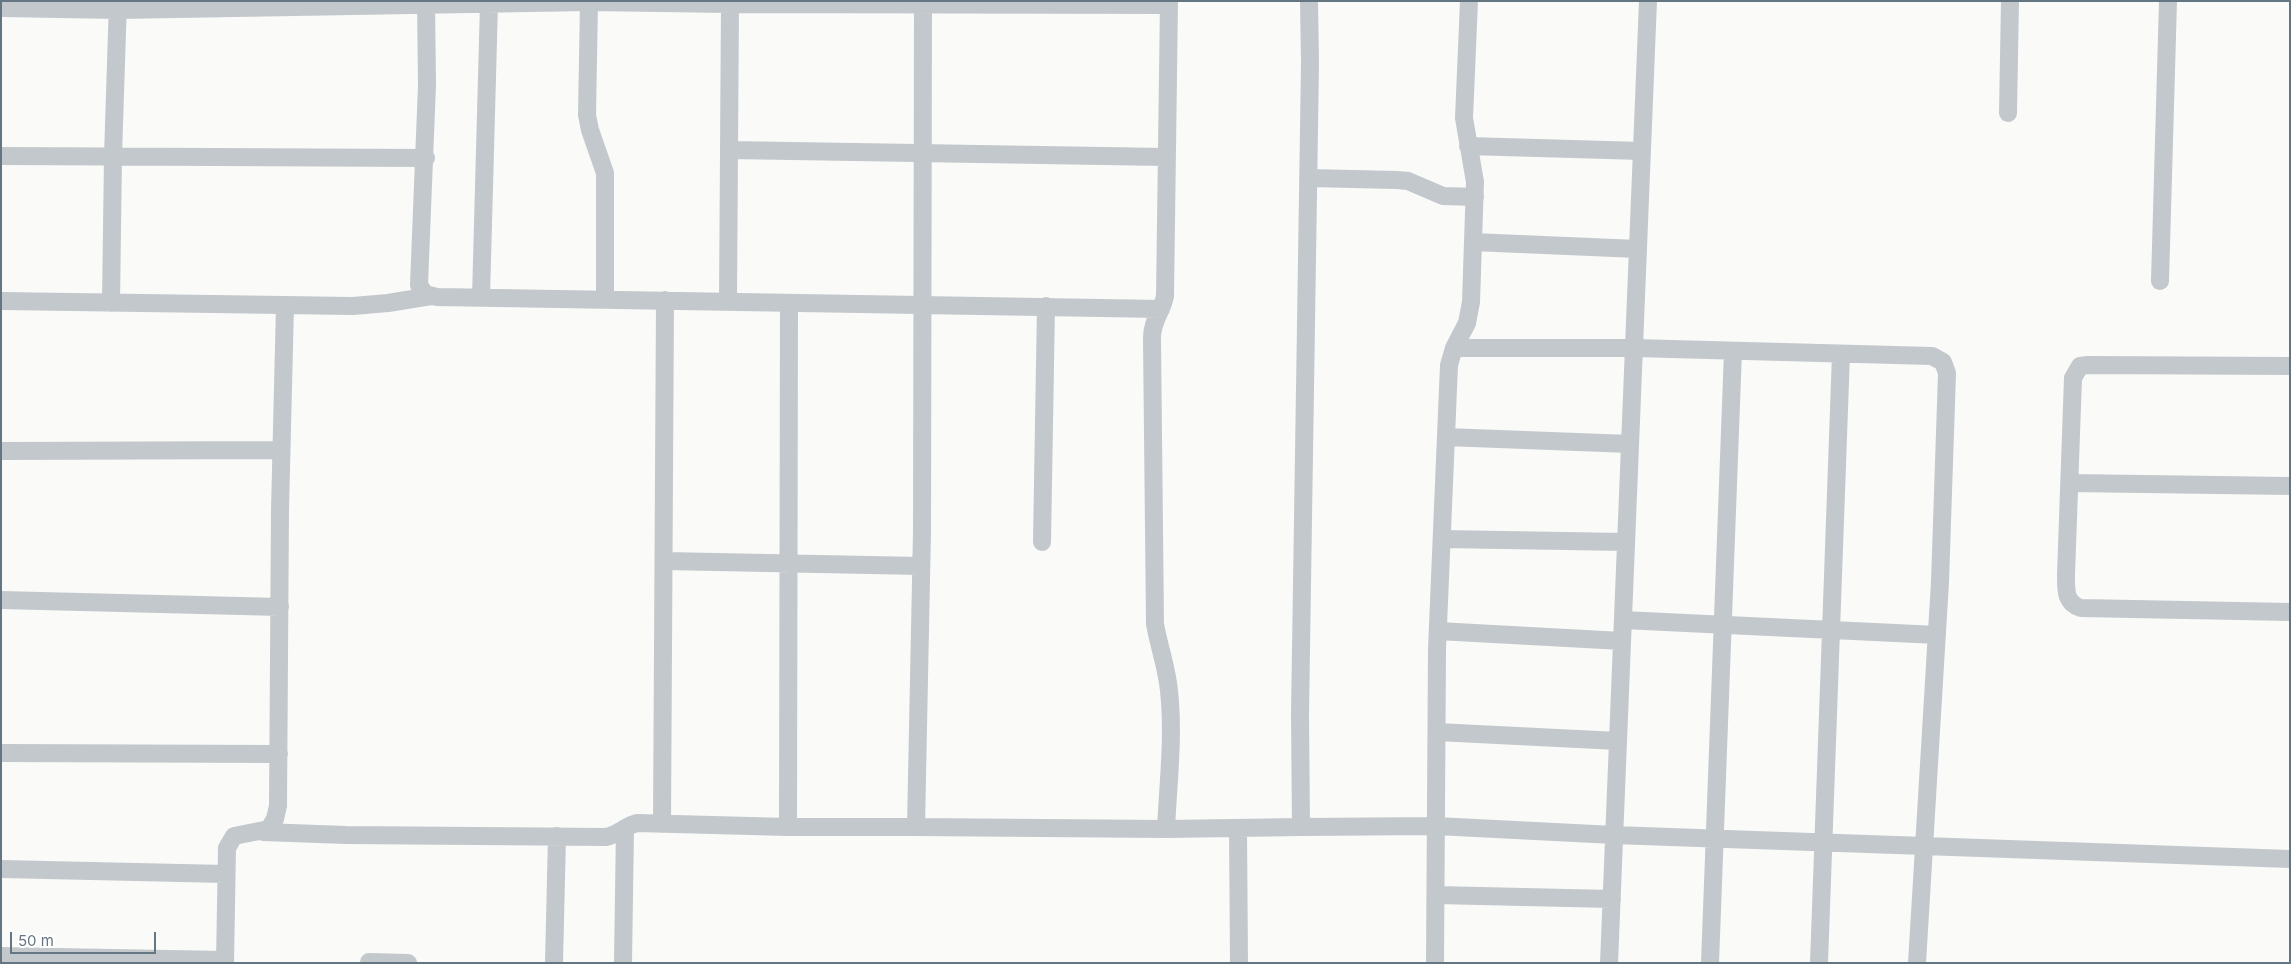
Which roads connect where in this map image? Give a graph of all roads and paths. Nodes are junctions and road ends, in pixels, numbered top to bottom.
1 (1308, 1) edge
2 (1469, 1) edge
3 (1648, 1) edge
4 (2010, 1) edge
5 (2168, 1) edge
6 (589, 2) edge
7 (426, 3) edge
8 (730, 3) edge
9 (923, 3) edge
10 (1169, 3) edge
11 (489, 4) junction
12 (118, 6) edge
13 (1, 8) edge
14 (2008, 113) dead end
15 (1468, 146) junction
16 (729, 150) junction
17 (1642, 151) junction
18 (922, 152) junction
19 (1, 156) edge
20 (113, 156) junction
21 (1166, 157) junction
22 (426, 158) junction
23 (1308, 178) junction
24 (1475, 197) junction
25 (1474, 242) junction
26 (1638, 249) junction
27 (2160, 281) dead end
28 (430, 296) junction
29 (481, 297) junction
30 (605, 300) junction
31 (665, 300) junction
32 (1, 301) edge
33 (728, 302) junction
34 (111, 303) junction
35 (789, 303) junction
36 (921, 304) junction
37 (285, 305) junction
38 (1046, 306) junction
39 (1160, 309) junction
40 (1454, 348) junction
41 (1634, 348) junction
42 (1733, 351) junction
43 (1840, 354) junction
44 (2290, 366) edge
45 (1446, 437) junction
46 (1630, 444) junction
47 (281, 450) junction
48 (1, 451) edge
49 (2070, 483) junction
50 (2290, 486) edge
51 (1442, 539) junction
52 (1042, 542) dead end
53 (1626, 542) junction
54 (664, 561) junction
55 (789, 565) junction
56 (921, 566) junction
57 (1, 600) edge
58 (280, 606) junction
59 (2290, 612) edge
60 (1623, 620) junction
61 (1723, 624) junction
62 (1830, 629) junction
63 (1438, 631) junction
64 (1937, 635) junction
65 (1622, 641) junction
66 (1436, 732) junction
67 (1618, 740) junction
68 (1, 754) edge
69 (279, 754) junction
70 (662, 824) junction
71 (1436, 826) junction
72 (788, 827) junction
73 (916, 827) junction
74 (1301, 827) junction
75 (625, 828) junction
76 (1238, 828) junction
77 (1166, 829) junction
78 (263, 832) junction
79 (1614, 835) junction
80 (557, 836) junction
81 (1715, 838) junction
82 (1822, 842) junction
83 (1923, 846) junction
84 (2290, 859) edge
85 (1, 869) edge
86 (226, 874) junction
87 (1436, 895) junction
88 (1612, 899) junction
89 (1, 956) edge
90 (225, 961) edge
91 (369, 962) edge
92 (408, 963) edge
93 (554, 963) edge
94 (623, 963) edge
95 (1239, 963) edge
96 (1435, 963) edge
97 (1609, 963) edge
98 (1710, 963) edge
99 (1819, 963) edge
100 (1917, 963) edge

1 - 23 street
2 - 15 street
3 - 17 street
4 - 14 street
5 - 27 street
6 - 8 street
6 - 11 street
6 - 30 street
7 - 11 street
7 - 12 street
7 - 22 street
8 - 9 street
8 - 16 street
9 - 10 street
9 - 18 street
10 - 21 street
11 - 29 street
12 - 13 street
12 - 20 street
15 - 17 street
15 - 24 street
16 - 18 street
16 - 33 street
17 - 26 street
18 - 21 street
18 - 36 street
19 - 20 street
20 - 22 street
20 - 34 street
21 - 39 street
22 - 28 street
23 - 24 street
23 - 74 street
24 - 25 street
25 - 26 street
25 - 40 street
26 - 41 street
28 - 29 street
28 - 37 street
29 - 30 street
30 - 31 street
31 - 33 street
31 - 54 street
32 - 34 street
33 - 35 street
34 - 37 street
35 - 36 street
35 - 55 street
36 - 38 street
36 - 56 street
37 - 47 street
38 - 39 street
38 - 52 street
39 - 77 street
40 - 41 street
40 - 45 street
41 - 42 street
41 - 46 street
42 - 43 street
42 - 61 street
43 - 62 street
43 - 64 street
44 - 49 street
45 - 46 street
45 - 51 street
46 - 53 street
47 - 48 street
47 - 58 street
49 - 50 street
49 - 59 street
51 - 53 street
51 - 63 street
53 - 60 street
54 - 55 street
54 - 70 street
55 - 56 street
55 - 72 street
56 - 73 street
57 - 58 street
58 - 69 street
60 - 61 street
60 - 65 street
61 - 62 street
61 - 81 street
62 - 64 street
62 - 82 street
63 - 65 street
63 - 66 street
64 - 83 street
65 - 67 street
66 - 67 street
66 - 71 street
67 - 79 street
68 - 69 street
69 - 78 street
70 - 72 street
70 - 75 street
71 - 74 street
71 - 79 street
71 - 87 street
72 - 73 street
73 - 77 street
74 - 76 street
75 - 80 street
75 - 94 street
76 - 77 street
76 - 95 street
78 - 80 street
78 - 86 street
79 - 81 street
79 - 88 street
80 - 93 street
81 - 82 street
81 - 98 street
82 - 83 street
82 - 99 street
83 - 84 street
83 - 100 street
85 - 86 street
86 - 90 street
87 - 88 street
87 - 96 street
88 - 97 street
89 - 90 street
91 - 92 street

